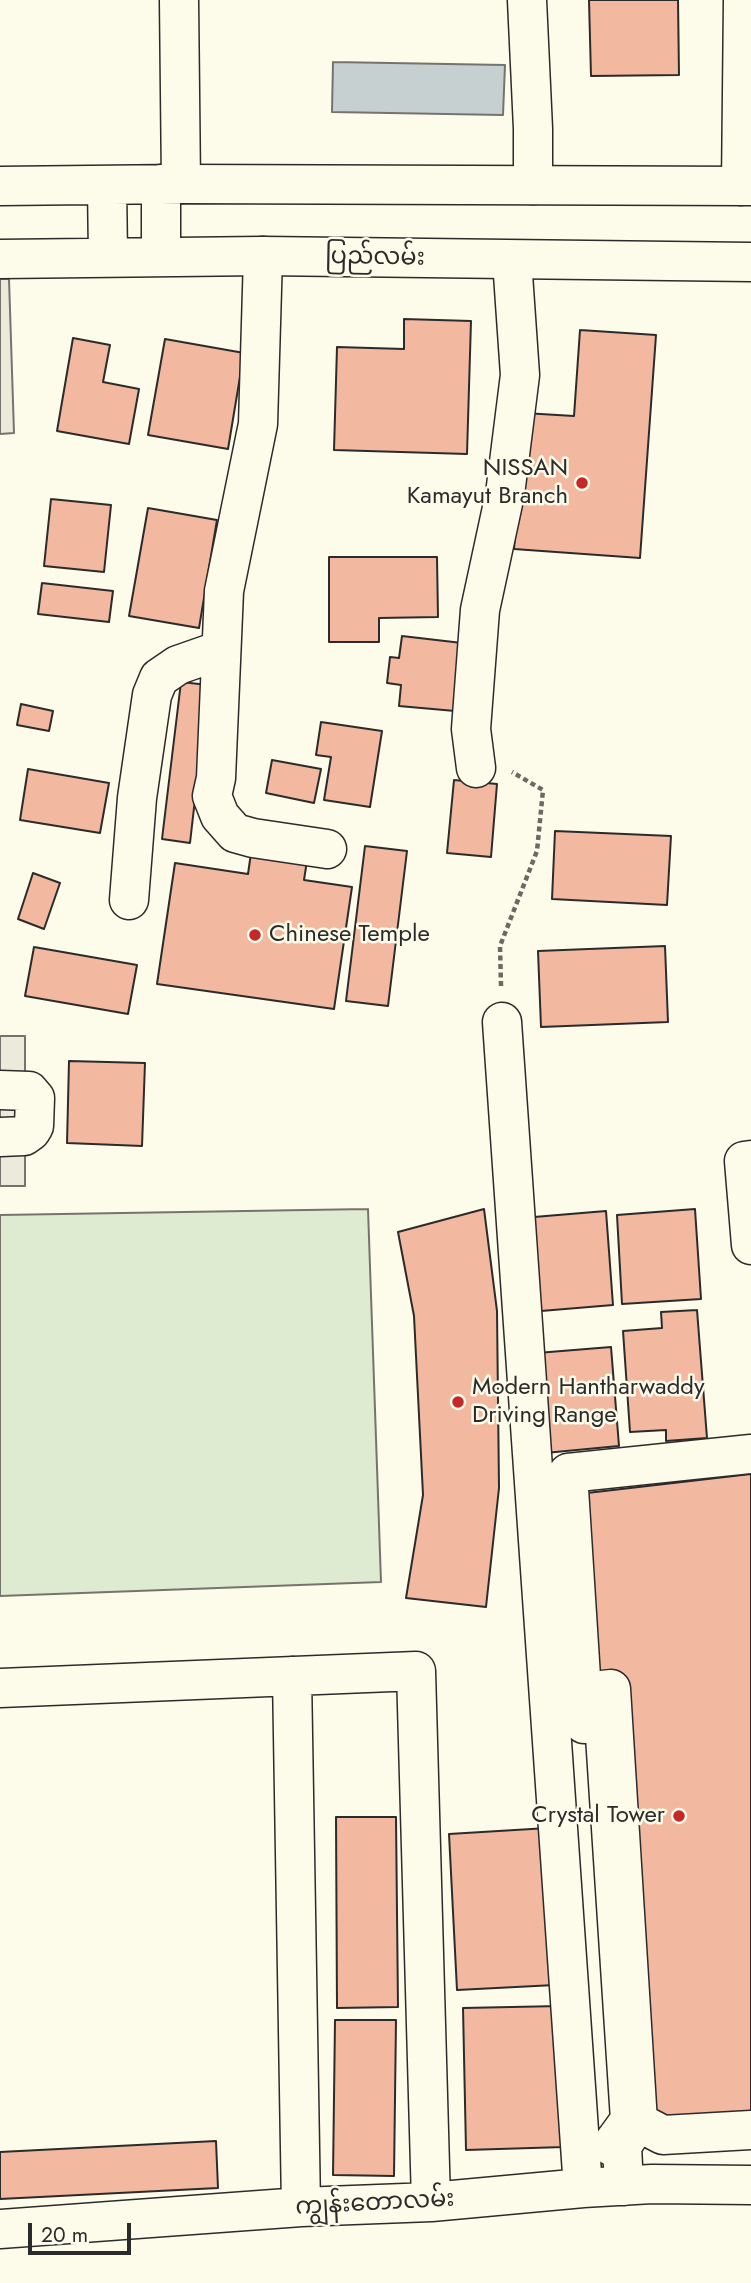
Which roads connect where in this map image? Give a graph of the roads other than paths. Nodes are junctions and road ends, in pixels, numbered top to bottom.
1 (179, 0) edge
2 (527, 0) edge
3 (743, 0) edge
4 (171, 184) junction
5 (107, 185) junction
6 (533, 185) junction
7 (0, 186) edge
8 (746, 186) edge
9 (108, 256) junction
10 (161, 256) junction
11 (263, 256) junction
12 (0, 258) edge
13 (512, 260) junction
14 (751, 262) edge
15 (221, 650) junction
16 (476, 768) road end
17 (327, 849) dead end
18 (129, 900) dead end
19 (502, 1022) road end
20 (0, 1090) edge
21 (0, 1137) edge
22 (751, 1160) edge
23 (751, 1245) edge
24 (751, 1454) edge
25 (292, 1676) junction
26 (0, 1688) edge
27 (751, 2130) edge
28 (637, 2134) junction
29 (751, 2185) edge
30 (618, 2186) junction
31 (431, 2202) junction
32 (301, 2207) junction
33 (0, 2229) edge

1 - 4 main road
2 - 6 main road
3 - 8 main road
4 - 5 main road
4 - 6 main road
4 - 10 main road
5 - 7 main road
5 - 9 main road
6 - 8 main road
9 - 10 main road, ပြည်လမ်း
9 - 12 main road, ပြည်လမ်း
10 - 11 main road, ပြည်လမ်း
11 - 13 main road, ပြည်လမ်း
11 - 15 main road
13 - 14 main road, ပြည်လမ်း
13 - 16 main road
15 - 17 main road
15 - 18 main road
19 - 30 main road
20 - 21 main road
22 - 23 main road
24 - 28 main road
25 - 26 main road
25 - 31 main road
25 - 32 main road
27 - 28 main road
28 - 28 main road
28 - 30 main road
28 - 30 main road
29 - 30 main road, ကျွန်းတောလမ်း
30 - 31 main road, ကျွန်းတောလမ်း
31 - 32 main road, ကျွန်းတောလမ်း
32 - 33 main road, ကျွန်းတောလမ်း

